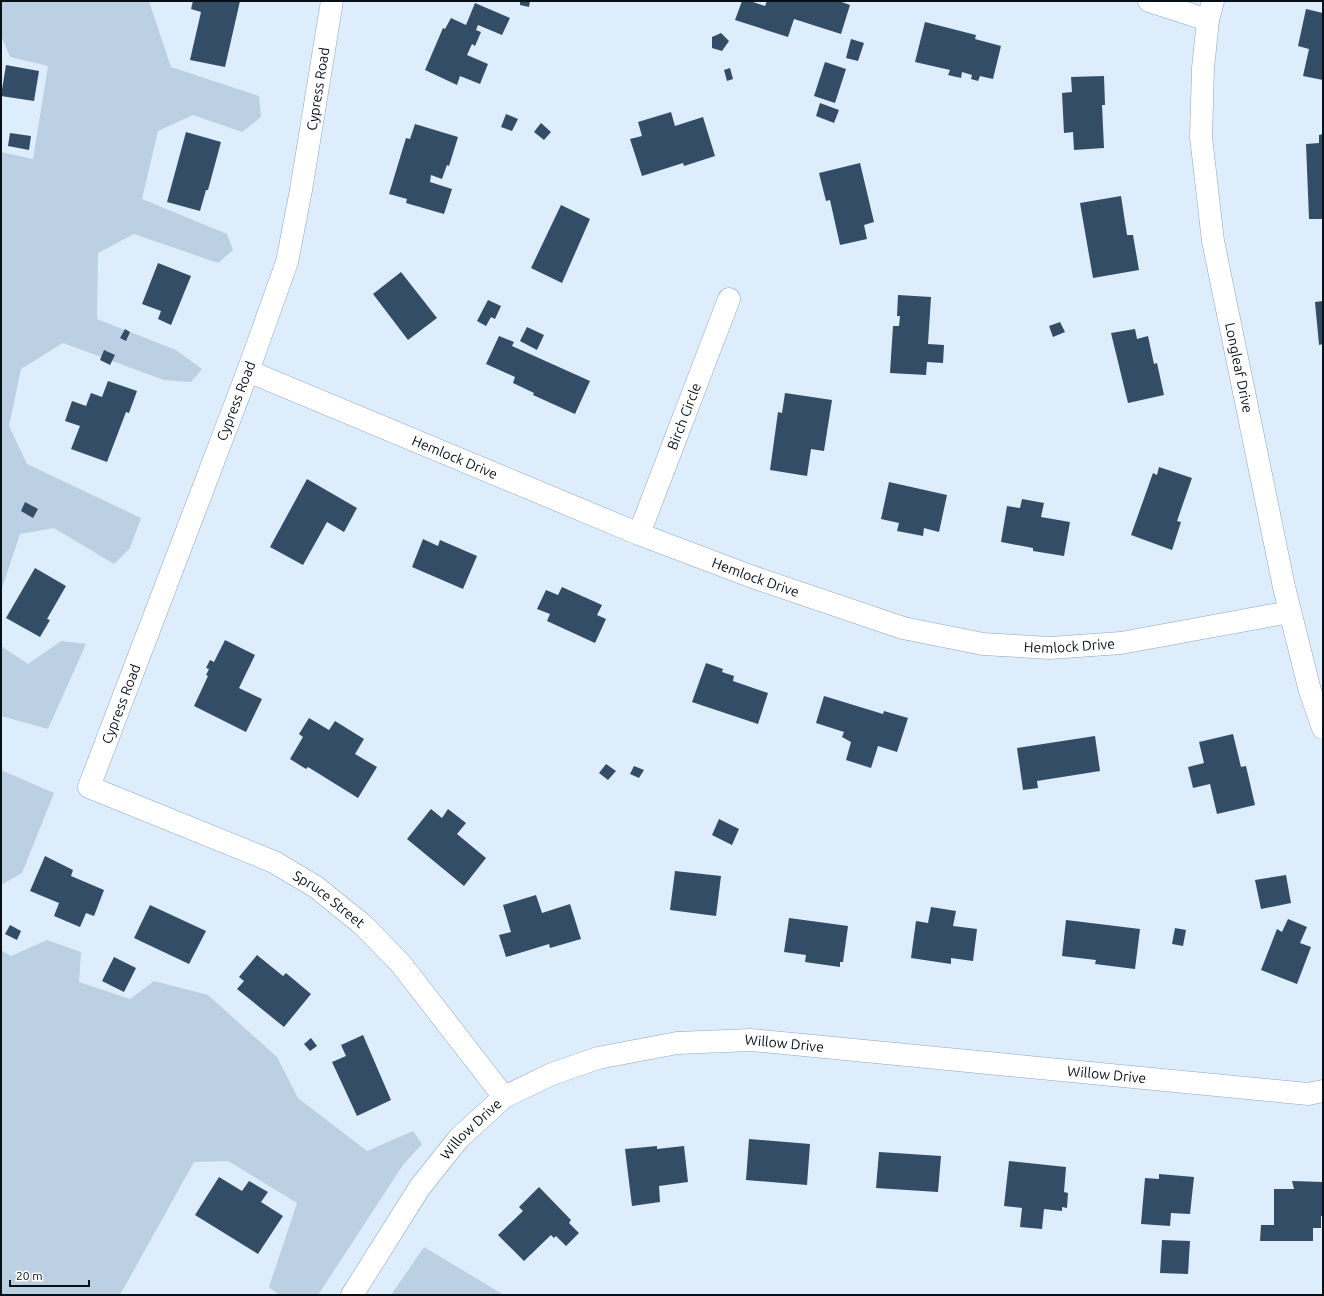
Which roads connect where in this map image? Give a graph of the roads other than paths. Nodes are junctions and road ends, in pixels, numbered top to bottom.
1 (332, 1) edge
2 (1150, 1) edge
3 (1211, 10) edge
4 (729, 299) dead end
5 (248, 371) junction
6 (639, 534) junction
7 (1290, 612) junction
8 (1323, 728) edge
9 (89, 787) joint
10 (1323, 1091) edge
11 (504, 1097) junction
12 (352, 1295) edge

1 - 5 street, Cypress Road
2 - 3 street
3 - 7 street, Longleaf Drive
4 - 6 street, Birch Circle
5 - 6 street, Hemlock Drive
5 - 9 street, Cypress Road
6 - 7 street, Hemlock Drive
7 - 8 street, Longleaf Drive
9 - 11 street, Spruce Street
10 - 11 street, Willow Drive
11 - 12 street, Willow Drive

